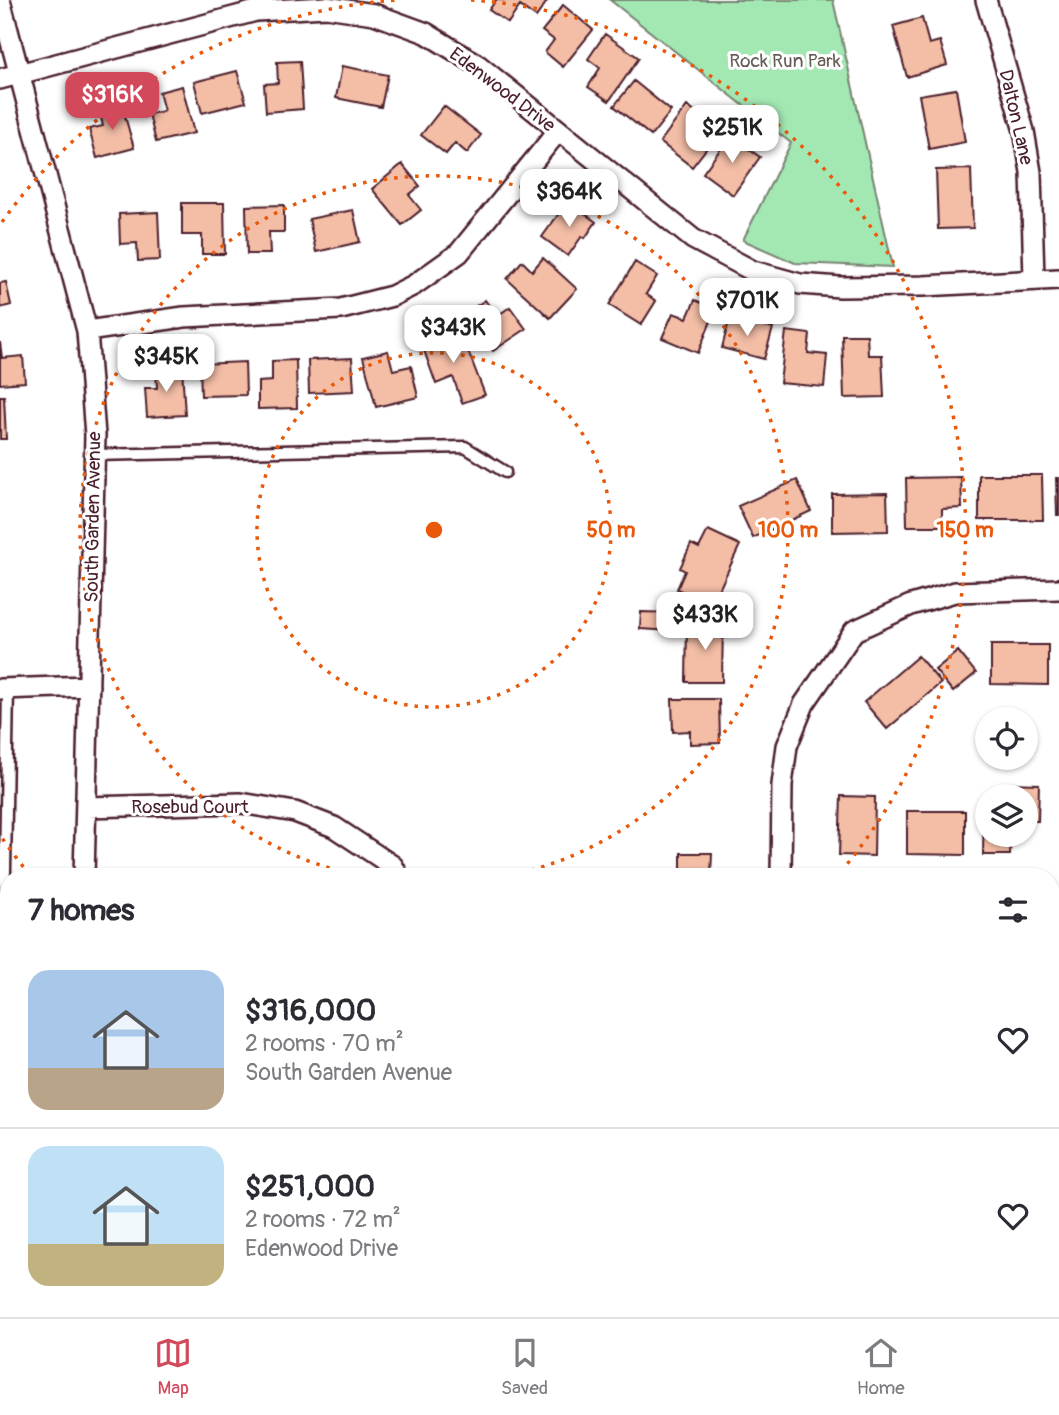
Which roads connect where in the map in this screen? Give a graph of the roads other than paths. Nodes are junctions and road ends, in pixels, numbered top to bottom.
1 (0, 0) edge
2 (986, 0) edge
3 (20, 74) junction
4 (0, 79) edge
5 (558, 131) junction
6 (1034, 279) junction
7 (1059, 279) edge
8 (87, 331) junction
9 (94, 455) junction
10 (505, 472) dead end
11 (1059, 589) edge
12 (89, 686) junction
13 (4, 688) edge
14 (86, 807) junction
15 (2, 868) edge
16 (84, 868) edge
17 (394, 868) edge
18 (781, 868) edge

1 - 3 street, South Garden Avenue
2 - 6 street, Dalton Lane
3 - 4 street, Edenwood Drive
3 - 5 street, Edenwood Drive
3 - 8 street, South Garden Avenue
5 - 6 street, Edenwood Drive
5 - 8 street
6 - 7 street, Edenwood Drive
8 - 9 street, South Garden Avenue
9 - 10 lane
9 - 12 street, South Garden Avenue
11 - 18 street
12 - 13 street
12 - 14 street, South Garden Avenue
13 - 15 lane
14 - 16 street, South Garden Avenue
14 - 17 street, Rosebud Court

